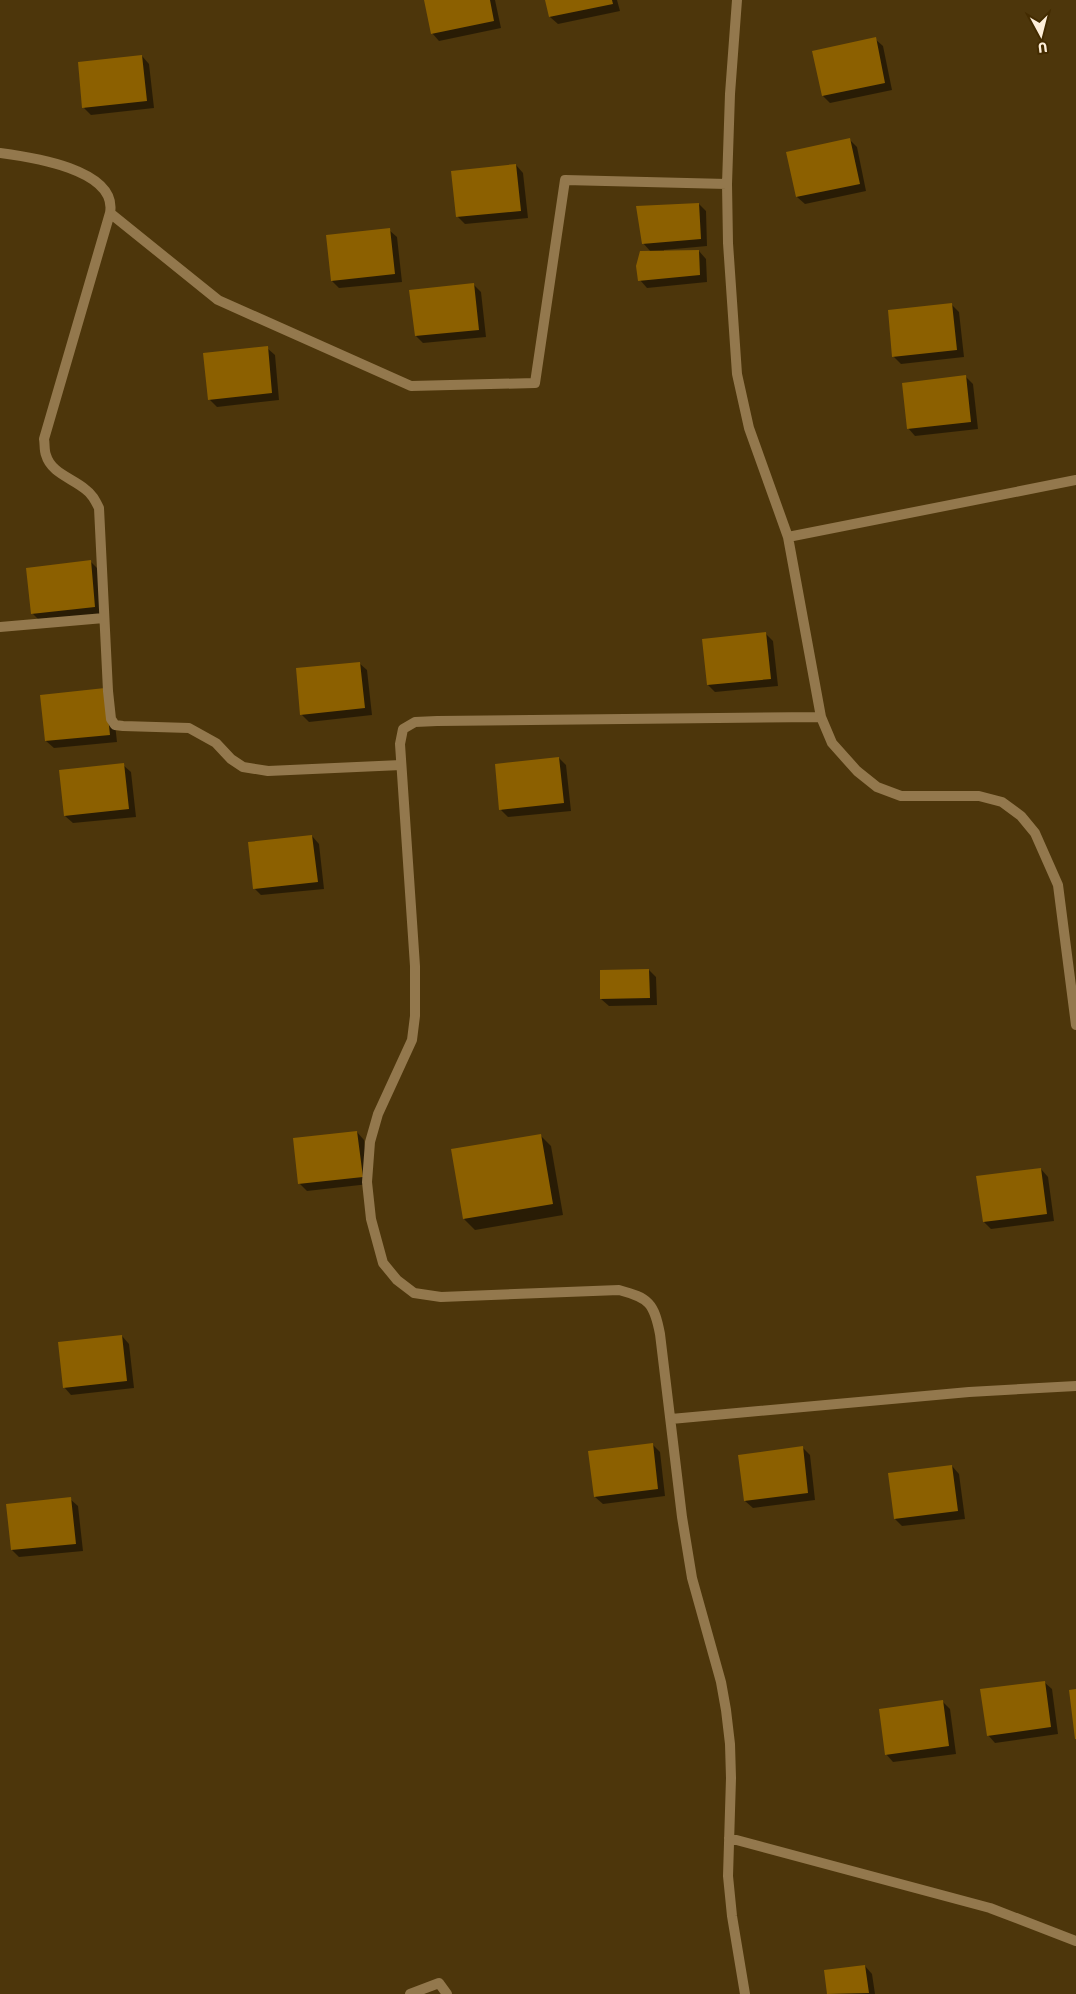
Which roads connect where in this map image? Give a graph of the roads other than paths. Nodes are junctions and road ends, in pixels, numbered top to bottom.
1 (736, 0) edge
2 (0, 154) edge
3 (727, 184) junction
4 (110, 213) junction
5 (1076, 480) edge
6 (788, 538) junction
7 (104, 618) junction
8 (0, 627) edge
9 (821, 717) junction
10 (401, 765) junction
11 (1076, 1025) edge
12 (1076, 1386) edge
13 (671, 1419) junction
14 (729, 1838) junction
15 (1076, 1941) edge
16 (410, 1994) edge
17 (447, 1994) edge
18 (745, 1994) edge

1 - 3 street
2 - 4 street
3 - 4 street
3 - 6 street
4 - 7 street
5 - 6 street
6 - 9 street
7 - 8 street
7 - 10 street
9 - 10 street
9 - 11 street
10 - 13 street
12 - 13 street
13 - 14 street
14 - 15 street
14 - 18 street
16 - 17 street

